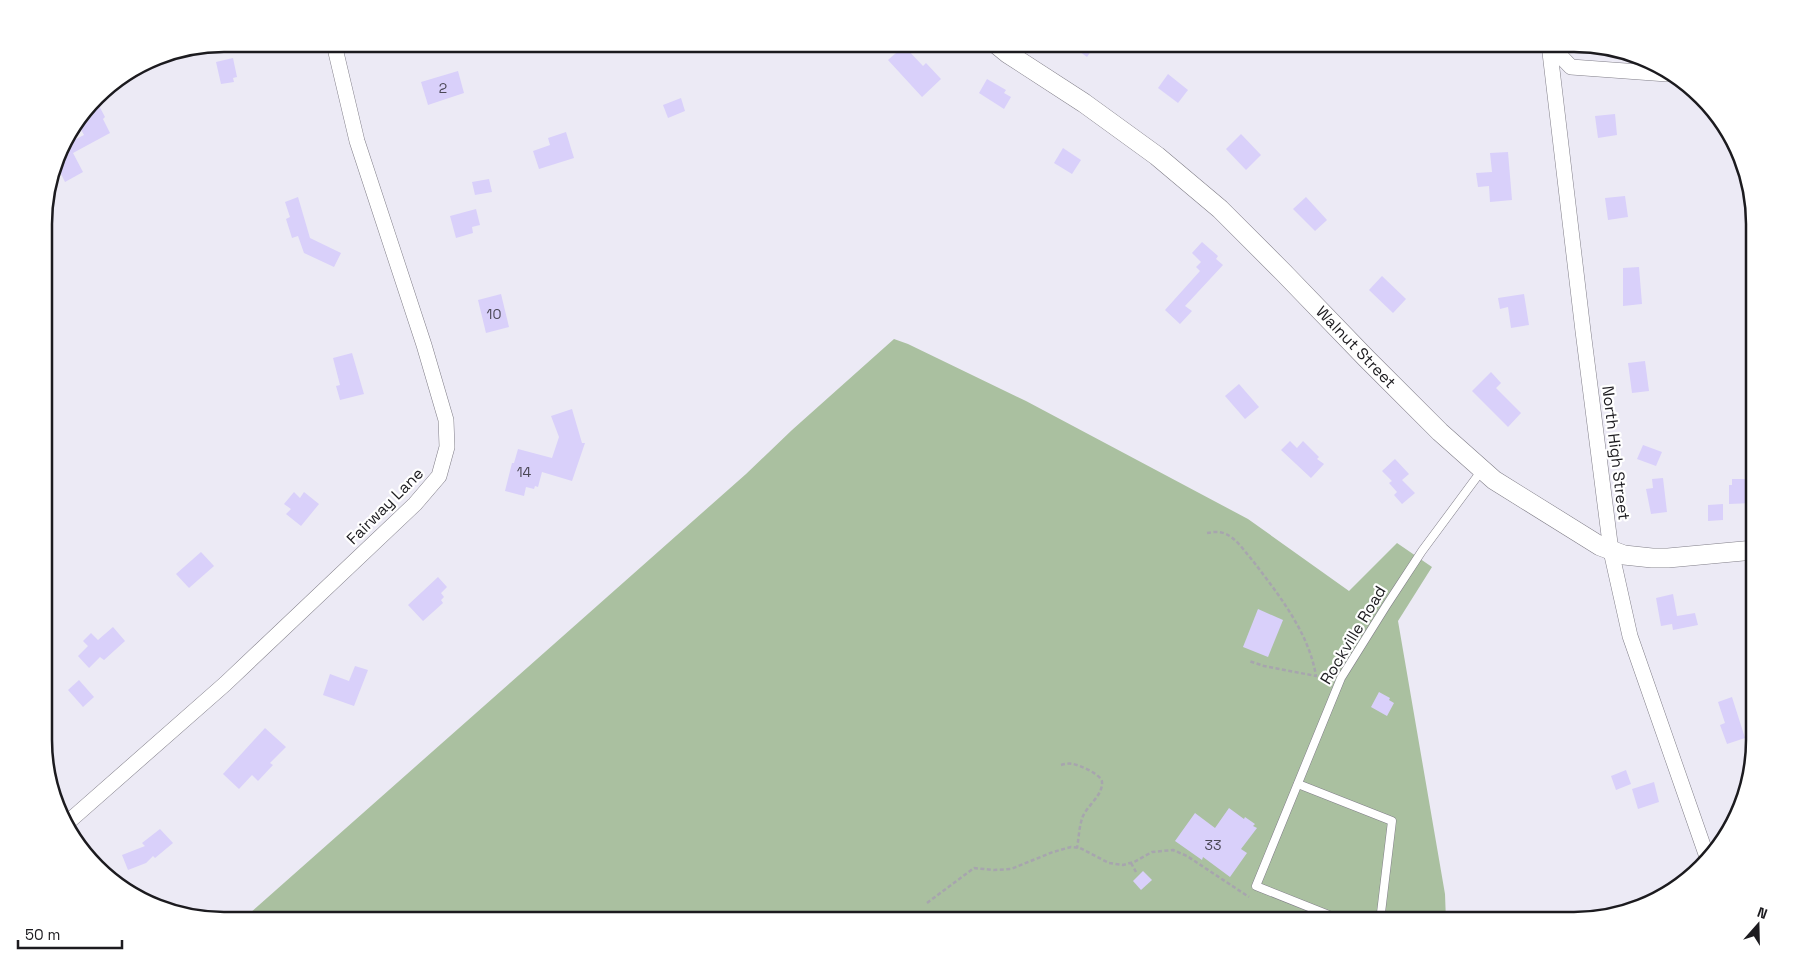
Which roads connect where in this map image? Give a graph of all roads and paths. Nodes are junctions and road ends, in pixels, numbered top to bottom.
1 (336, 52) edge
2 (1006, 52) edge
3 (1550, 52) edge
4 (1557, 52) edge
5 (1655, 73) edge
6 (1482, 470) junction
7 (1207, 533) dead end
8 (1611, 551) junction
9 (1746, 551) edge
10 (1249, 661) dead end
11 (1061, 765) dead end
12 (1298, 784) junction
13 (71, 819) edge
14 (1078, 848) junction
15 (1705, 851) edge
16 (1132, 863) junction
17 (1136, 872) dead end
18 (1249, 897) dead end
19 (927, 903) dead end
20 (1321, 912) edge
21 (1381, 912) edge

1 - 13 street, Fairway Lane
2 - 6 street, Walnut Street
3 - 8 street, North High Street
4 - 5 street
6 - 8 street, Walnut Street
6 - 12 lane, Rockville Road
7 - 10 path
8 - 9 street, Walnut Street
8 - 15 street, North High Street
11 - 14 path
12 - 20 lane, Rockville Road
12 - 21 lane
14 - 16 path
14 - 19 path
16 - 17 path
16 - 18 path

